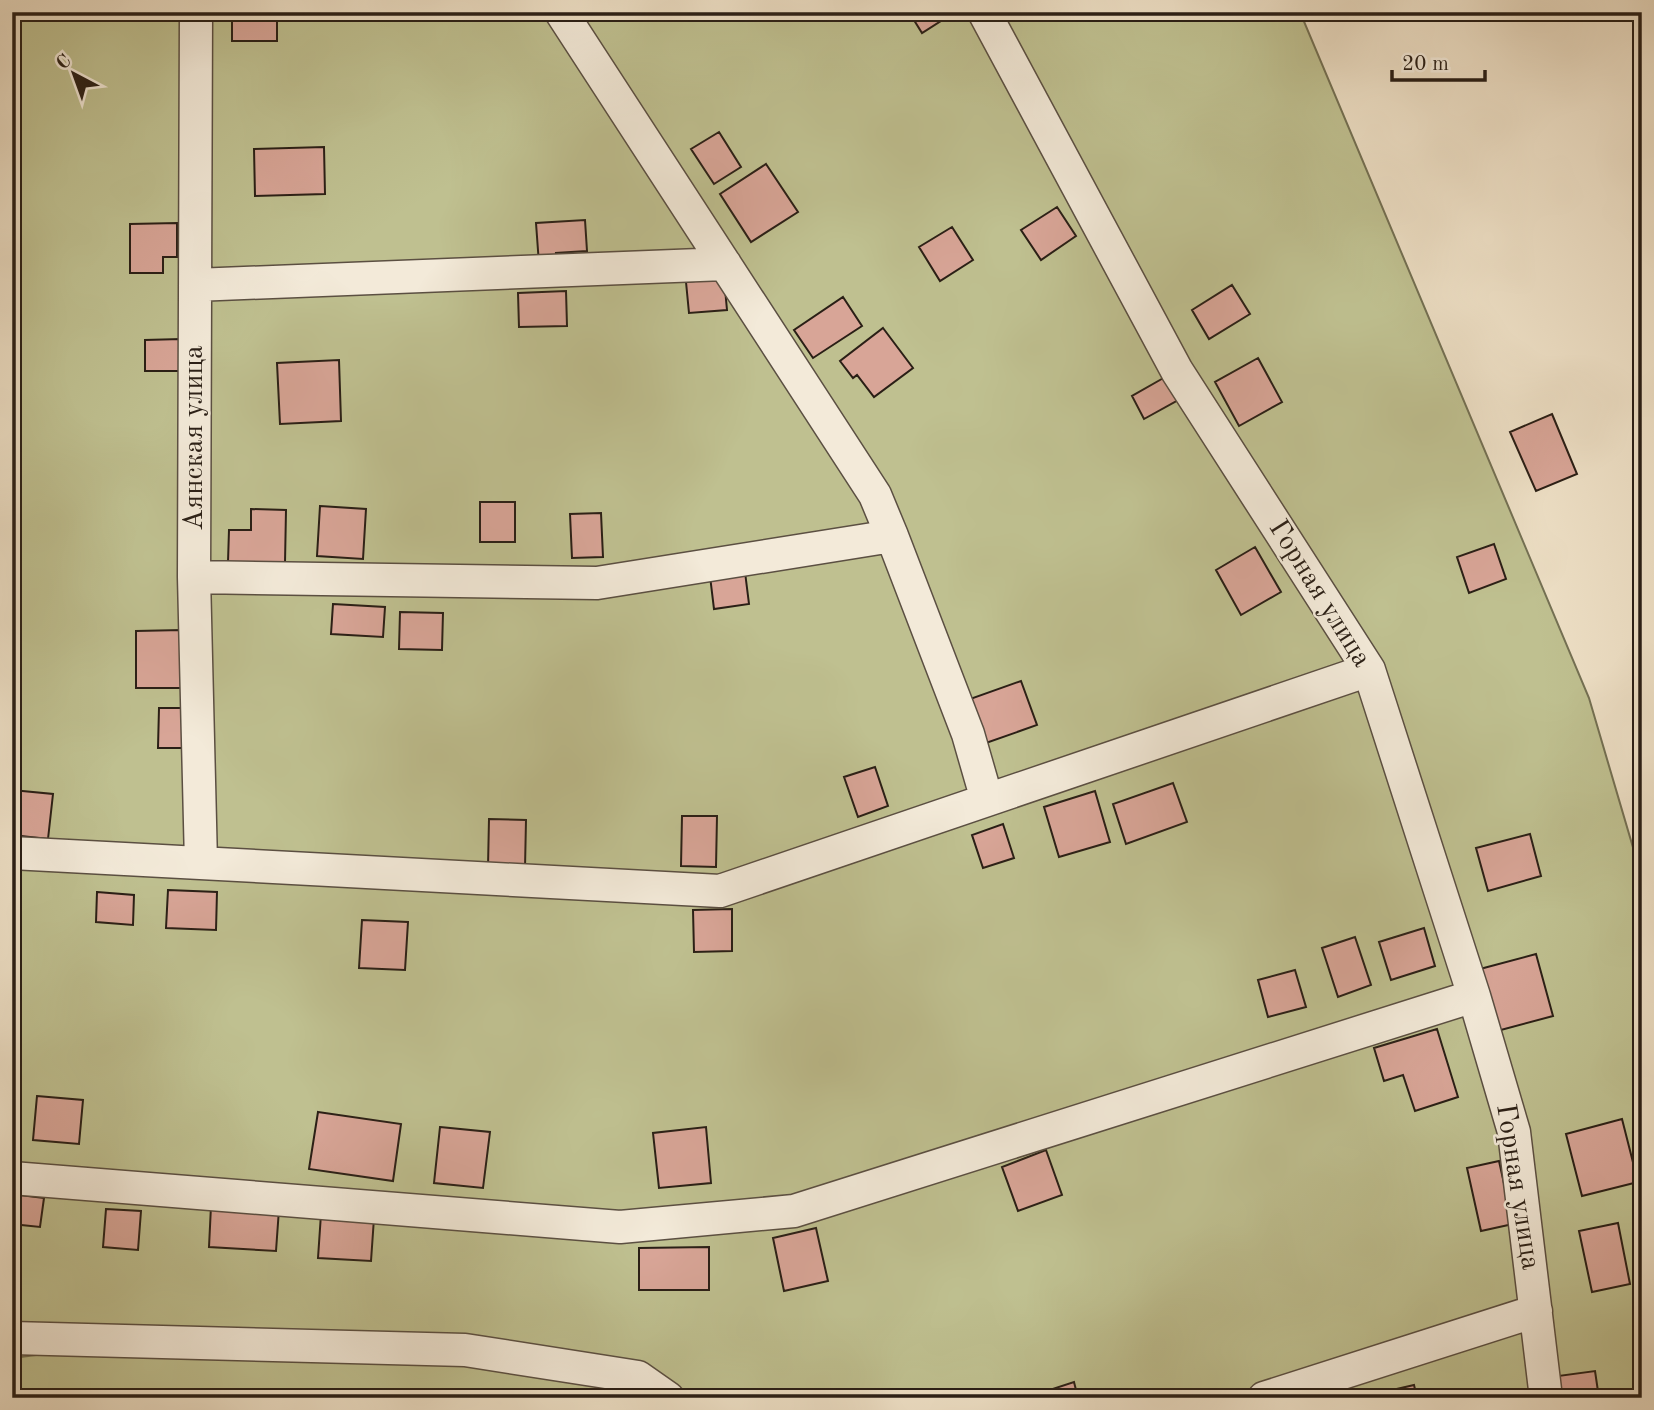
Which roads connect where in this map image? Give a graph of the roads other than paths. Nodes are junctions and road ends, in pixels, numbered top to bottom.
1 (195, 12) edge
2 (561, 12) edge
3 (984, 12) edge
4 (725, 264) junction
5 (195, 285) junction
6 (892, 536) junction
7 (194, 577) junction
8 (1369, 670) junction
9 (988, 800) junction
10 (12, 853) edge
11 (201, 863) junction
12 (1474, 996) junction
13 (12, 1178) edge
14 (1536, 1311) junction
15 (12, 1338) edge
16 (668, 1398) edge
17 (1264, 1398) edge
18 (1546, 1398) edge

1 - 5 street, Аянская улица
2 - 4 street
3 - 8 street, Горная улица
4 - 5 street
4 - 6 street
5 - 7 street, Аянская улица
6 - 7 street
6 - 9 street
7 - 11 street, Аянская улица
8 - 9 street
8 - 12 street, Горная улица
9 - 11 street
10 - 11 street
12 - 13 street
12 - 14 street, Горная улица
14 - 17 street
14 - 18 street, Горная улица
15 - 16 street

